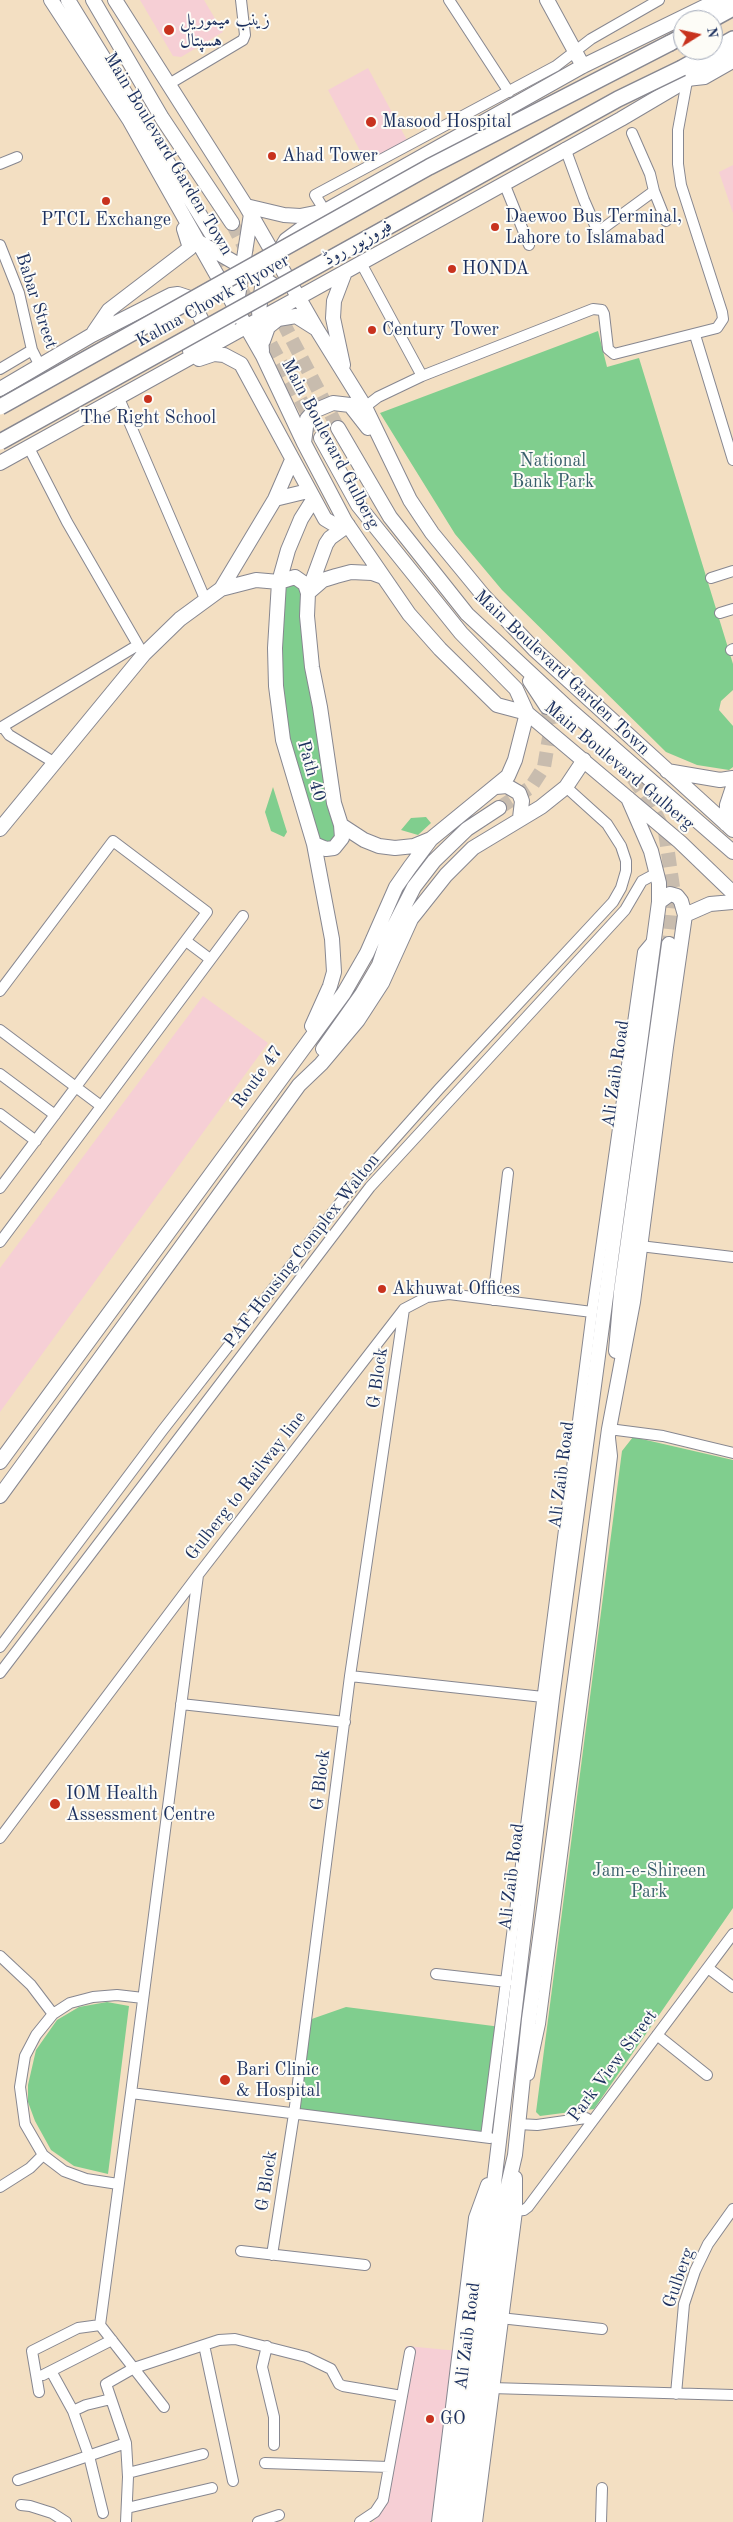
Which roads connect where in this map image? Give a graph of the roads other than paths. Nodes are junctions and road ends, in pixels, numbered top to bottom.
1 (51, 0) edge
2 (68, 0) edge
3 (115, 0) edge
4 (240, 0) edge
5 (449, 0) edge
6 (547, 0) edge
7 (657, 0) edge
8 (733, 1) edge
9 (95, 3) edge
10 (733, 39) edge
11 (673, 41) edge
12 (574, 50) junction
13 (733, 53) edge
14 (733, 63) edge
15 (583, 66) junction
16 (684, 74) junction
17 (169, 84) junction
18 (509, 92) junction
19 (632, 133) dead end
20 (565, 148) junction
21 (17, 157) dead end
22 (152, 161) junction
23 (0, 164) edge
24 (504, 183) junction
25 (654, 191) junction
26 (249, 210) junction
27 (325, 211) junction
28 (666, 222) dead end
29 (232, 223) tunnel mouth
30 (210, 233) tunnel mouth
31 (198, 242) junction
32 (0, 245) edge
33 (529, 245) dead end
34 (276, 257) junction
35 (361, 263) junction
36 (242, 267) junction
37 (345, 272) junction
38 (263, 279) junction
39 (299, 298) junction
40 (236, 309) junction
41 (259, 319) junction
42 (246, 327) junction
43 (316, 328) junction
44 (92, 335) junction
45 (695, 335) junction
46 (32, 350) junction
47 (262, 356) junction
48 (40, 366) junction
49 (0, 369) edge
50 (162, 374) junction
51 (345, 375) junction
52 (422, 376) junction
53 (0, 390) edge
54 (118, 396) junction
55 (0, 407) edge
56 (365, 407) junction
57 (338, 428) tunnel mouth
58 (321, 438) tunnel mouth
59 (0, 442) edge
60 (304, 443) junction
61 (28, 446) junction
62 (383, 448) junction
63 (292, 460) junction
64 (733, 460) edge
65 (0, 463) edge
66 (311, 496) junction
67 (275, 499) junction
68 (347, 523) junction
69 (733, 571) edge
70 (383, 577) junction
71 (711, 578) dead end
72 (279, 582) junction
73 (221, 589) junction
74 (308, 593) junction
75 (206, 601) junction
76 (733, 609) edge
77 (720, 613) dead end
78 (141, 649) junction
79 (517, 661) junction
80 (547, 707) tunnel mouth
81 (569, 709) junction
82 (527, 713) junction
83 (2, 727) edge
84 (584, 760) junction
85 (55, 763) junction
86 (667, 771) junction
87 (633, 778) tunnel mouth
88 (733, 778) edge
89 (496, 787) junction
90 (566, 787) junction
91 (733, 787) edge
92 (628, 798) junction
93 (499, 808) tunnel mouth
94 (520, 818) junction
95 (341, 824) junction
96 (730, 827) edge
97 (0, 829) edge
98 (431, 839) junction
99 (314, 844) junction
100 (733, 852) edge
101 (657, 874) junction
102 (733, 893) edge
103 (659, 902) junction
104 (733, 902) edge
105 (685, 915) junction
106 (243, 916) dead end
107 (654, 939) junction
108 (186, 941) junction
109 (669, 944) tunnel mouth
110 (210, 959) junction
111 (0, 991) edge
112 (0, 1030) edge
113 (301, 1050) junction
114 (0, 1074) edge
115 (299, 1085) junction
116 (76, 1087) junction
117 (101, 1106) junction
118 (0, 1114) edge
119 (55, 1115) junction
120 (36, 1141) junction
121 (508, 1173) dead end
122 (0, 1188) edge
123 (0, 1242) edge
124 (640, 1246) junction
125 (733, 1257) edge
126 (493, 1300) junction
127 (404, 1309) junction
128 (592, 1312) junction
129 (609, 1428) junction
130 (733, 1453) edge
131 (0, 1462) edge
132 (0, 1496) edge
133 (198, 1575) junction
134 (0, 1646) edge
135 (0, 1673) edge
136 (350, 1676) junction
137 (543, 1698) junction
138 (181, 1704) junction
139 (345, 1722) junction
140 (0, 1838) edge
141 (733, 1934) edge
142 (0, 1956) edge
143 (708, 1968) junction
144 (436, 1974) dead end
145 (507, 1982) junction
146 (733, 1987) edge
147 (143, 1998) junction
148 (53, 2014) junction
149 (657, 2035) junction
150 (707, 2074) dead end
151 (131, 2092) junction
152 (294, 2114) junction
153 (591, 2121) junction
154 (518, 2124) junction
155 (492, 2138) junction
156 (43, 2155) junction
157 (515, 2155) junction
158 (496, 2164) junction
159 (118, 2184) junction
160 (0, 2187) edge
161 (733, 2209) edge
162 (515, 2211) junction
163 (240, 2251) dead end
164 (272, 2255) junction
165 (365, 2265) dead end
166 (500, 2318) junction
167 (100, 2324) junction
168 (602, 2329) dead end
169 (112, 2340) junction
170 (204, 2345) junction
171 (267, 2346) junction
172 (410, 2352) dead end
173 (134, 2368) junction
174 (491, 2388) junction
175 (40, 2392) dead end
176 (676, 2394) junction
177 (733, 2395) edge
178 (402, 2396) junction
179 (111, 2399) junction
180 (164, 2407) dead end
181 (73, 2411) junction
182 (126, 2443) junction
183 (274, 2445) dead end
184 (204, 2454) dead end
185 (88, 2456) junction
186 (265, 2463) dead end
187 (389, 2467) junction
188 (128, 2473) junction
189 (18, 2480) dead end
190 (233, 2480) dead end
191 (212, 2488) dead end
192 (602, 2488) dead end
193 (21, 2505) dead end
194 (127, 2508) junction
195 (103, 2513) dead end
196 (279, 2516) dead end
197 (372, 2518) edge
198 (66, 2522) edge
199 (126, 2522) edge
200 (258, 2522) edge
201 (360, 2522) edge
202 (439, 2522) edge
203 (450, 2522) edge
204 (464, 2522) edge
205 (475, 2522) edge
206 (601, 2522) edge

1 - 22 main road, Main Boulevard Garden Town
2 - 30 main road, Main Boulevard Garden Town
3 - 17 main road, Main Boulevard Garden Town
4 - 17 street
5 - 18 street
6 - 12 main road
7 - 12 street
8 - 15 main road
9 - 29 main road, Main Boulevard Garden Town
10 - 16 main road, فیروزپور روڈ
11 - 55 main road, Kalma Chowk Flyover, bridge
12 - 15 main road
12 - 18 street
13 - 16 main road, فیروزپور روڈ
14 - 16 street
15 - 27 main road
16 - 20 main road, فیروزپور روڈ
16 - 45 street
16 - 59 main road, Kalma Chowk Flyover, bridge
17 - 26 main road, Main Boulevard Garden Town
18 - 27 street
19 - 25 street
20 - 24 main road, فیروزپور روڈ
20 - 25 street
21 - 23 street
22 - 31 main road, Main Boulevard Garden Town
22 - 44 main road
24 - 33 street
24 - 35 main road, فیروزپور روڈ
25 - 28 street
26 - 27 main road
26 - 34 main road, Main Boulevard Garden Town
26 - 36 main road
27 - 34 main road
31 - 36 main road
31 - 40 main road, Main Boulevard Garden Town
32 - 46 street, Babar Street
34 - 38 main road
34 - 39 main road, Main Boulevard Garden Town
35 - 37 main road, فیروزپور روڈ
35 - 52 street
36 - 38 main road
36 - 40 main road
37 - 39 main road, فیروزپور روڈ
37 - 51 main road
38 - 39 main road
38 - 41 main road
39 - 41 main road, فیروزپور روڈ
39 - 43 main road, Main Boulevard Garden Town
40 - 42 main road, Main Boulevard Garden Town
40 - 50 main road
41 - 42 main road, فیروزپور روڈ
41 - 47 main road
42 - 47 main road, Main Boulevard Garden Town
42 - 50 main road, فیروزپور روڈ
43 - 47 main road
43 - 51 main road, Main Boulevard Gulberg
44 - 48 main road
44 - 50 main road
45 - 52 street
45 - 64 street
46 - 48 street, Babar Street
46 - 49 street
47 - 60 main road, Main Boulevard Gulberg
48 - 53 main road
50 - 54 main road, فیروزپور روڈ
50 - 63 main road
51 - 56 main road, Main Boulevard Gulberg
52 - 56 street
54 - 61 main road, فیروزپور روڈ
54 - 75 street
56 - 62 main road, Main Boulevard Gulberg
57 - 79 main road, Main Boulevard Garden Town
58 - 82 main road
60 - 62 main road
60 - 68 main road, Main Boulevard Gulberg
61 - 65 main road, فیروزپور روڈ
61 - 78 street
62 - 86 main road, Main Boulevard Gulberg
63 - 66 main road
63 - 67 main road
66 - 67 main road
66 - 68 main road
66 - 72 main road, Path 40
67 - 73 main road
68 - 70 main road, Main Boulevard Gulberg
68 - 74 main road, Path 40
69 - 71 street
70 - 74 main road
70 - 82 main road, Main Boulevard Gulberg
72 - 73 main road
72 - 74 main road
72 - 99 main road, Path 40
73 - 75 main road
74 - 95 main road, Path 40
75 - 78 main road
76 - 77 street
78 - 83 street
78 - 85 main road
79 - 80 main road
79 - 81 main road, Main Boulevard Garden Town
81 - 87 main road
81 - 100 main road, Main Boulevard Garden Town
82 - 84 main road, Main Boulevard Gulberg
82 - 89 main road, Route 47
83 - 85 street
84 - 90 main road
84 - 92 main road, Main Boulevard Gulberg
85 - 97 main road
86 - 88 main road
86 - 96 main road, Main Boulevard Gulberg
89 - 94 main road
89 - 98 main road, Route 47
90 - 94 main road
90 - 134 street, PAF Housing Complex Walton
91 - 96 main road
92 - 101 main road, Ali Zaib Road
92 - 102 main road, Main Boulevard Gulberg
93 - 115 main road
94 - 115 main road
95 - 98 main road
95 - 99 main road
98 - 113 main road, Route 47
99 - 113 main road, Path 40
101 - 103 main road, Ali Zaib Road
101 - 135 street, PAF Housing Complex Walton
103 - 105 main road
103 - 107 main road, Ali Zaib Road
104 - 105 main road
105 - 124 main road, Ali Zaib Road
106 - 110 street
107 - 128 street
107 - 155 main road, Ali Zaib Road
108 - 110 street
108 - 111 street
108 - 116 street
109 - 129 main road
110 - 117 street
112 - 116 street
113 - 131 main road, Route 47
114 - 119 street
115 - 132 main road
116 - 117 street
116 - 119 street
117 - 123 street
118 - 120 street
119 - 120 street
120 - 122 street
121 - 126 street
124 - 125 street
124 - 129 main road, Ali Zaib Road
126 - 127 street, Gulberg to Railway line
126 - 128 street, Gulberg to Railway line
127 - 133 street, Gulberg to Railway line
127 - 136 street, G Block
128 - 137 street
129 - 130 street
129 - 154 main road, Ali Zaib Road
133 - 138 street
133 - 140 street, Gulberg to Railway line
136 - 137 street
136 - 139 street, G Block
137 - 145 street
138 - 139 street
138 - 147 street
139 - 152 street, G Block
141 - 143 street, Park View Street
142 - 148 street
143 - 146 street
143 - 149 street, Park View Street
144 - 145 street
145 - 155 street
147 - 148 street
147 - 151 street
148 - 156 street
149 - 150 street
149 - 153 street, Park View Street
151 - 152 street
151 - 159 street
152 - 155 street
152 - 164 street, G Block
153 - 154 street
153 - 162 street, Park View Street
154 - 157 main road, Ali Zaib Road
155 - 158 main road, Ali Zaib Road
156 - 159 street
156 - 160 street
157 - 162 main road, Ali Zaib Road
157 - 204 main road, Ali Zaib Road
158 - 202 main road, Ali Zaib Road
158 - 203 main road, Ali Zaib Road
159 - 167 street
161 - 176 street, Gulberg
162 - 166 main road, Ali Zaib Road
163 - 164 street
164 - 165 street
166 - 168 street
166 - 174 main road, Ali Zaib Road
167 - 169 street
167 - 175 street
169 - 173 street
169 - 181 street
170 - 171 street
170 - 173 street
170 - 190 street
171 - 178 street
171 - 183 street
172 - 178 street
173 - 179 street
173 - 180 street
174 - 176 street
174 - 205 main road, Ali Zaib Road
176 - 177 street
178 - 187 street
179 - 181 street
179 - 182 street
181 - 185 street
182 - 185 street
182 - 188 street
184 - 188 street
185 - 189 street
185 - 195 street
186 - 187 street
187 - 197 street
188 - 194 street
191 - 194 street
192 - 206 street
193 - 198 street
194 - 199 street
196 - 200 street
197 - 201 street

